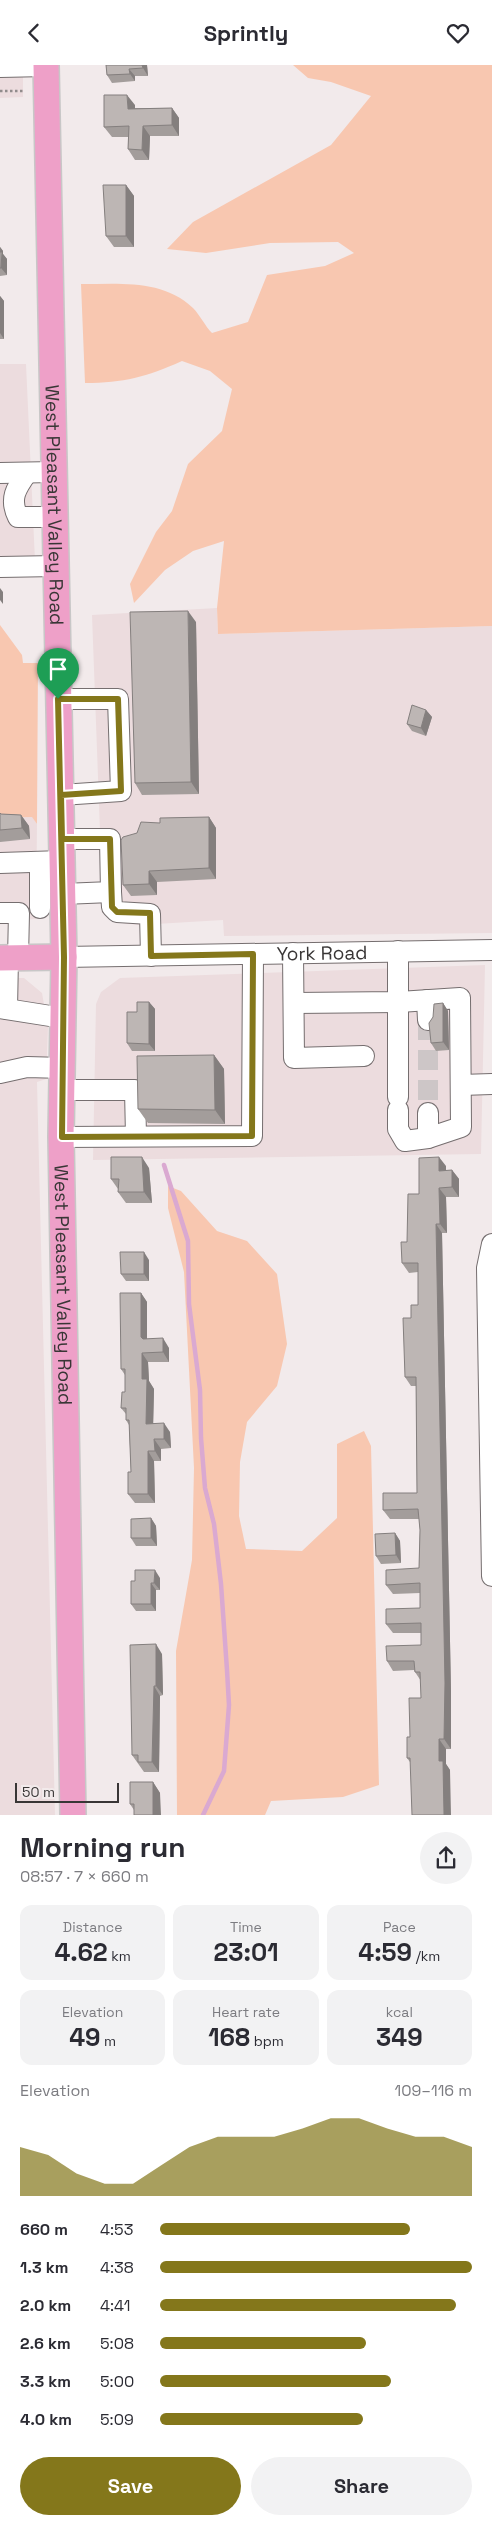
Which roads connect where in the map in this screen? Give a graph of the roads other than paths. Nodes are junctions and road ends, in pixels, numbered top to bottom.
1 (46, 66) edge
2 (0, 67) edge
3 (54, 472) junction
4 (0, 473) edge
5 (27, 473) junction
6 (55, 517) junction
7 (56, 566) junction
8 (0, 567) edge
9 (58, 699) junction
10 (61, 795) junction
11 (55, 854) junction
12 (0, 863) edge
13 (110, 892) junction
14 (56, 903) junction
15 (10, 913) edge
16 (492, 950) edge
17 (398, 951) junction
18 (294, 953) junction
19 (253, 954) junction
20 (151, 956) junction
21 (64, 957) junction
22 (9, 958) edge
23 (399, 1002) junction
24 (294, 1003) junction
25 (4, 1009) edge
26 (63, 1018) junction
27 (364, 1056) dead end
28 (0, 1073) edge
29 (63, 1079) junction
30 (492, 1084) edge
31 (461, 1085) junction
32 (428, 1113) tunnel mouth
33 (136, 1136) junction
34 (62, 1137) junction
35 (428, 1138) junction
36 (492, 1244) edge
37 (492, 1576) edge
38 (73, 1815) edge

1 - 2 street
1 - 3 main road, West Pleasant Valley Road
3 - 5 street
3 - 6 main road, West Pleasant Valley Road
4 - 5 street
5 - 6 street
6 - 7 main road, West Pleasant Valley Road
7 - 8 street
7 - 9 main road, West Pleasant Valley Road
9 - 10 main road, West Pleasant Valley Road
9 - 10 street
10 - 11 main road, West Pleasant Valley Road
11 - 12 street
11 - 13 street
11 - 14 main road, West Pleasant Valley Road
13 - 14 street
13 - 20 street
14 - 15 street
14 - 21 main road, West Pleasant Valley Road
15 - 22 street
16 - 17 street, York Road
17 - 18 street, York Road
17 - 23 street
18 - 19 street, York Road
18 - 24 street
19 - 20 street, York Road
19 - 33 street
20 - 21 street, York Road
21 - 22 main road, York Road
21 - 26 main road, West Pleasant Valley Road
22 - 25 street
23 - 24 street
23 - 31 street
23 - 35 street
24 - 27 street
25 - 26 street
26 - 29 main road, West Pleasant Valley Road
28 - 29 street
29 - 33 street
29 - 34 main road, West Pleasant Valley Road
30 - 31 street
31 - 35 street
32 - 35 street
33 - 34 street
34 - 38 main road, West Pleasant Valley Road
36 - 37 street

